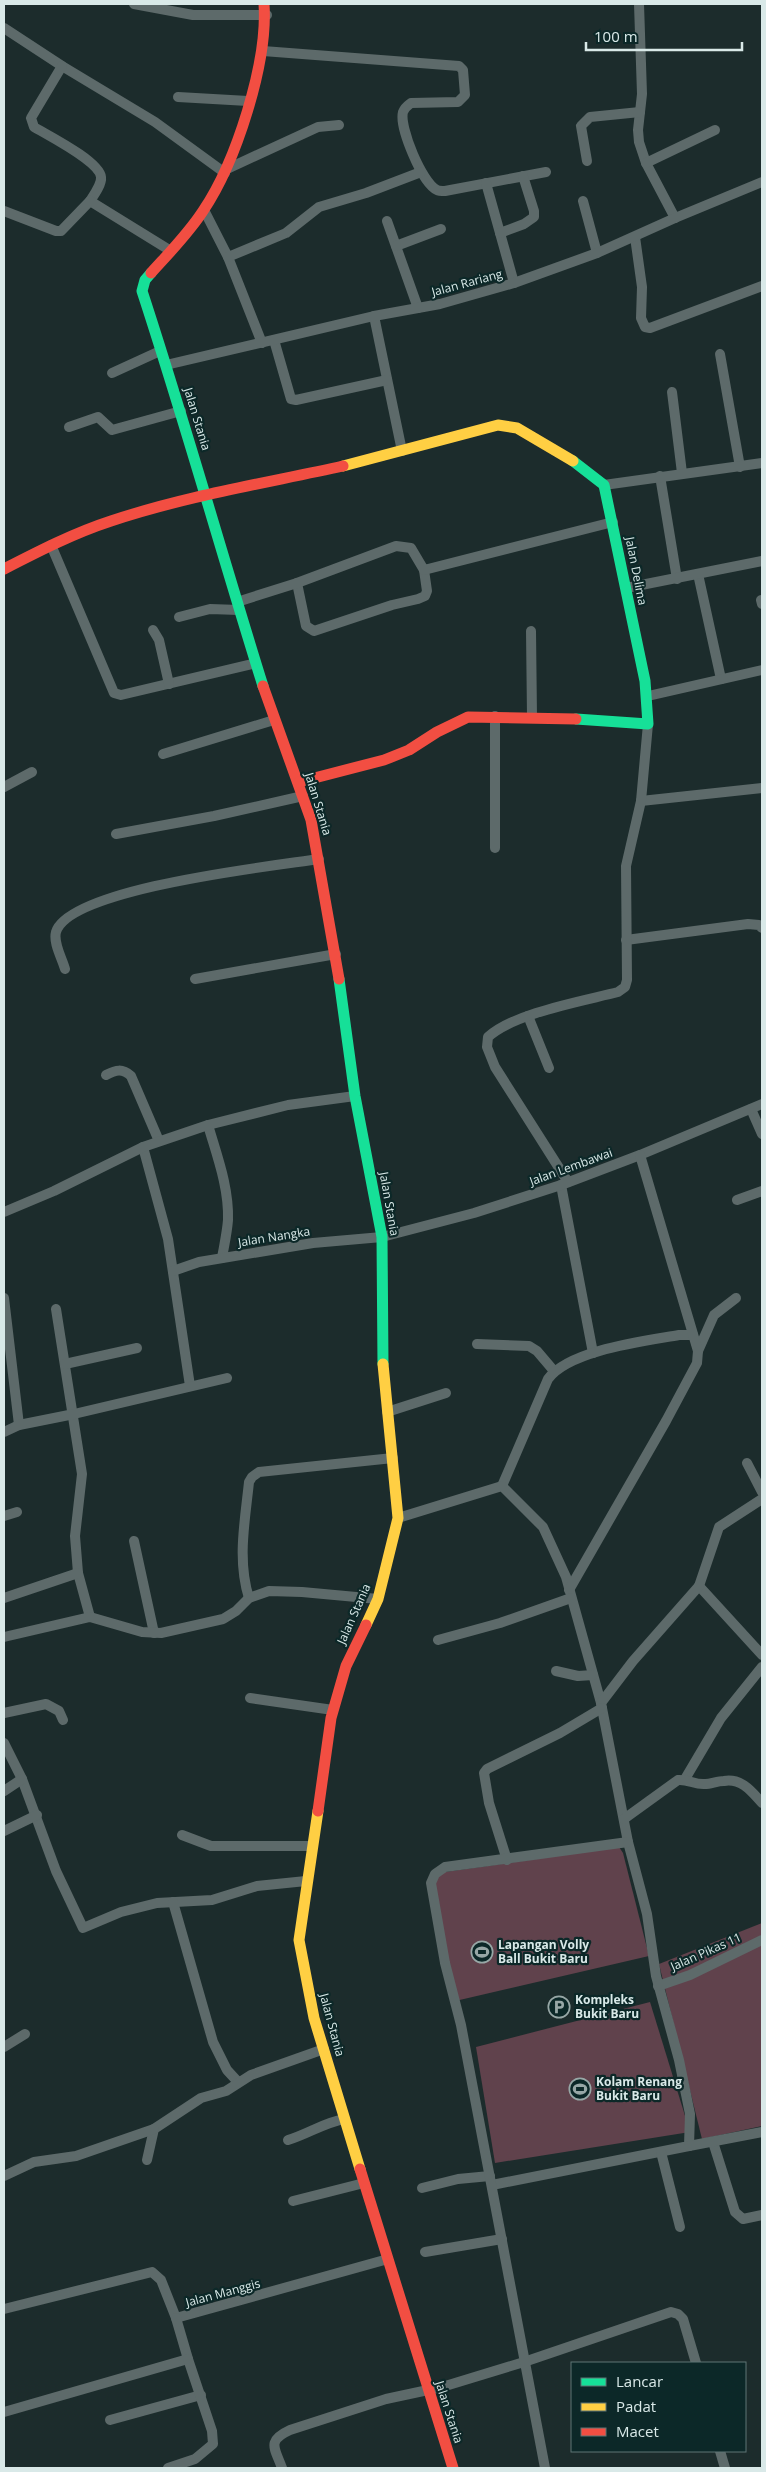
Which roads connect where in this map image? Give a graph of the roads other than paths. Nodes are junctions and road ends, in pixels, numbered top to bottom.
1 (134, 4) edge
2 (640, 4) edge
3 (265, 10) edge
4 (4, 28) edge
5 (263, 51) junction
6 (62, 66) junction
7 (178, 97) dead end
8 (248, 102) junction
9 (640, 112) junction
10 (339, 125) dead end
11 (715, 130) dead end
12 (587, 161) dead end
13 (646, 163) junction
14 (226, 171) junction
15 (421, 172) junction
16 (546, 172) dead end
17 (523, 176) junction
18 (762, 182) edge
19 (486, 183) junction
20 (583, 200) dead end
21 (90, 201) junction
22 (204, 210) junction
23 (4, 211) edge
24 (675, 218) junction
25 (387, 221) dead end
26 (441, 229) dead end
27 (500, 233) junction
28 (634, 237) junction
29 (396, 246) junction
30 (171, 250) junction
31 (597, 253) junction
32 (228, 258) junction
33 (514, 283) junction
34 (762, 286) edge
35 (418, 308) junction
36 (374, 316) junction
37 (274, 340) junction
38 (262, 343) junction
39 (160, 351) junction
40 (720, 354) dead end
41 (166, 365) junction
42 (112, 373) dead end
43 (387, 380) junction
44 (672, 392) dead end
45 (181, 412) junction
46 (69, 427) dead end
47 (402, 451) junction
48 (762, 463) edge
49 (740, 466) junction
50 (682, 473) junction
51 (660, 476) junction
52 (604, 485) junction
53 (204, 497) junction
54 (613, 522) junction
55 (51, 545) junction
56 (762, 561) edge
57 (4, 570) edge
58 (424, 570) junction
59 (698, 574) junction
60 (677, 578) junction
61 (297, 583) junction
62 (626, 588) junction
63 (238, 606) junction
64 (179, 617) dead end
65 (153, 630) dead end
66 (531, 631) dead end
67 (256, 664) junction
68 (762, 670) edge
69 (721, 679) junction
70 (169, 684) junction
71 (648, 696) junction
72 (495, 716) junction
73 (532, 717) junction
74 (274, 720) junction
75 (648, 724) junction
76 (162, 754) dead end
77 (32, 772) dead end
78 (299, 782) junction
79 (4, 787) edge
80 (762, 788) edge
81 (303, 796) junction
82 (641, 801) junction
83 (116, 834) dead end
84 (495, 848) dead end
85 (319, 859) junction
86 (762, 928) edge
87 (626, 940) junction
88 (336, 954) junction
89 (65, 969) dead end
90 (195, 979) dead end
91 (528, 1016) junction
92 (549, 1068) dead end
93 (106, 1075) dead end
94 (355, 1096) junction
95 (762, 1104) edge
96 (752, 1109) junction
97 (208, 1125) junction
98 (762, 1134) edge
99 (159, 1141) junction
100 (143, 1147) junction
101 (640, 1155) junction
102 (564, 1184) junction
103 (762, 1191) edge
104 (737, 1200) dead end
105 (4, 1212) edge
106 (382, 1236) junction
107 (222, 1258) junction
108 (173, 1270) junction
109 (4, 1298) edge
110 (736, 1298) dead end
111 (56, 1309) dead end
112 (693, 1335) junction
113 (477, 1344) dead end
114 (137, 1348) dead end
115 (698, 1351) junction
116 (593, 1353) junction
117 (65, 1364) junction
118 (554, 1371) junction
119 (227, 1378) dead end
120 (190, 1386) junction
121 (446, 1392) dead end
122 (387, 1412) junction
123 (74, 1414) junction
124 (19, 1425) junction
125 (4, 1432) edge
126 (393, 1458) junction
127 (747, 1463) dead end
128 (502, 1486) junction
129 (762, 1492) edge
130 (762, 1499) edge
131 (17, 1512) dead end
132 (4, 1516) edge
133 (398, 1518) junction
134 (134, 1541) dead end
135 (78, 1573) junction
136 (699, 1586) junction
137 (570, 1594) junction
138 (4, 1598) edge
139 (249, 1598) junction
140 (378, 1599) junction
141 (90, 1617) junction
142 (154, 1632) junction
143 (4, 1637) edge
144 (438, 1640) dead end
145 (762, 1655) edge
146 (762, 1667) edge
147 (556, 1671) dead end
148 (593, 1675) junction
149 (250, 1698) dead end
150 (601, 1705) junction
151 (333, 1710) junction
152 (4, 1713) edge
153 (63, 1720) dead end
154 (4, 1743) edge
155 (685, 1779) junction
156 (22, 1780) junction
157 (4, 1791) edge
158 (762, 1804) edge
159 (37, 1815) junction
160 (624, 1818) junction
161 (4, 1831) edge
162 (182, 1835) dead end
163 (628, 1842) junction
164 (311, 1846) junction
165 (507, 1860) junction
166 (306, 1881) junction
167 (173, 1902) junction
168 (762, 1940) edge
169 (658, 1986) junction
170 (25, 2034) dead end
171 (4, 2047) edge
172 (324, 2048) junction
173 (238, 2082) junction
174 (345, 2119) junction
175 (154, 2129) junction
176 (762, 2132) edge
177 (288, 2140) dead end
178 (714, 2142) junction
179 (688, 2146) junction
180 (661, 2152) junction
181 (147, 2160) dead end
182 (4, 2176) edge
183 (491, 2180) junction
184 (364, 2183) junction
185 (422, 2188) dead end
186 (293, 2201) dead end
187 (762, 2215) edge
188 (680, 2227) dead end
189 (502, 2239) junction
190 (425, 2252) dead end
191 (388, 2259) junction
192 (4, 2309) edge
193 (176, 2318) junction
194 (188, 2359) junction
195 (524, 2362) junction
196 (696, 2362) edge
197 (426, 2390) junction
198 (200, 2395) junction
199 (4, 2412) edge
200 (110, 2420) dead end
201 (720, 2452) edge
202 (168, 2468) edge
203 (282, 2468) edge
204 (452, 2468) edge
205 (545, 2468) edge
206 (725, 2468) edge

1 - 3 street
2 - 9 street
3 - 5 street, Jalan Stania
4 - 6 street
5 - 8 street, Jalan Stania
5 - 15 street
6 - 14 street
6 - 21 street
7 - 8 street
8 - 14 street, Jalan Stania
9 - 12 street
9 - 13 street
10 - 14 street
11 - 13 street
13 - 24 street
14 - 22 street, Jalan Stania
15 - 19 street
15 - 32 street
16 - 17 street
17 - 19 street
17 - 27 street
18 - 24 street, Jalan Rariang
19 - 27 street
20 - 31 street
21 - 23 street
21 - 30 street
22 - 30 street, Jalan Stania
22 - 32 street
24 - 28 street, Jalan Rariang
25 - 29 street
26 - 29 street
27 - 33 street
28 - 31 street, Jalan Rariang
28 - 34 street
29 - 35 street
30 - 39 street, Jalan Stania
31 - 33 street, Jalan Rariang
32 - 38 street
33 - 35 street, Jalan Rariang
35 - 36 street, Jalan Rariang
36 - 37 street, Jalan Rariang
36 - 43 street
37 - 38 street, Jalan Rariang
37 - 43 street
38 - 41 street, Jalan Rariang
39 - 41 street, Jalan Stania
39 - 42 street
40 - 49 street
41 - 45 street, Jalan Stania
43 - 47 street
44 - 50 street
45 - 46 street
45 - 53 street, Jalan Stania
47 - 52 street
47 - 53 street
48 - 49 street
49 - 50 street
50 - 51 street
51 - 52 street
51 - 60 street
52 - 54 street, Jalan Delima
53 - 55 street
53 - 63 street, Jalan Stania
54 - 58 street
54 - 62 street, Jalan Delima
55 - 57 street
55 - 70 street
56 - 59 street
58 - 61 street
58 - 61 street
59 - 60 street
59 - 69 street
60 - 62 street
61 - 63 street
62 - 71 street, Jalan Delima
63 - 64 street
63 - 67 street, Jalan Stania
65 - 70 street
66 - 73 street
67 - 70 street
67 - 74 street, Jalan Stania
68 - 69 street
69 - 71 street
71 - 75 street, Jalan Delima
72 - 73 street
72 - 78 street
72 - 84 street
73 - 75 street
74 - 76 street
74 - 78 street, Jalan Stania
75 - 82 street
77 - 79 street
78 - 81 street, Jalan Stania
80 - 82 street
81 - 83 street
81 - 85 street, Jalan Stania
82 - 87 street
85 - 88 street, Jalan Stania
85 - 89 street
86 - 87 street
87 - 91 street
88 - 90 street
88 - 94 street, Jalan Stania
91 - 92 street
91 - 102 street
93 - 99 street
94 - 97 street
94 - 106 street, Jalan Stania
95 - 96 street, Jalan Lembawai
96 - 98 street
96 - 101 street, Jalan Lembawai
97 - 99 street
97 - 107 street
99 - 100 street
100 - 105 street
100 - 108 street
101 - 102 street, Jalan Lembawai
101 - 112 street
102 - 106 street, Jalan Lembawai
102 - 116 street
103 - 104 street
106 - 107 street, Jalan Nangka
106 - 122 street, Jalan Stania
107 - 108 street, Jalan Nangka
108 - 120 street
109 - 124 street
110 - 115 street
111 - 117 street
112 - 115 street
112 - 116 street
113 - 118 street
114 - 117 street
115 - 137 street
116 - 118 street
117 - 123 street
118 - 128 street
119 - 120 street
120 - 123 street
121 - 122 street
122 - 126 street, Jalan Stania
123 - 124 street
123 - 135 street
124 - 125 street
126 - 133 street, Jalan Stania
126 - 139 street
127 - 129 street
128 - 133 street
128 - 137 street
130 - 136 street
131 - 132 street
133 - 140 street, Jalan Stania
134 - 142 street
135 - 138 street
135 - 141 street
136 - 145 street
136 - 150 street
137 - 144 street
137 - 148 street
139 - 140 street
139 - 142 street
140 - 151 street, Jalan Stania
141 - 142 street
141 - 143 street
146 - 155 street
147 - 148 street
148 - 150 street
149 - 151 street
150 - 160 street
150 - 165 street
151 - 164 street, Jalan Stania
152 - 153 street
154 - 156 street
155 - 158 street
155 - 160 street
156 - 157 street
156 - 159 street
159 - 161 street
159 - 167 street
160 - 163 street
162 - 164 street
163 - 165 street
163 - 169 street
164 - 166 street, Jalan Stania
165 - 183 street
166 - 167 street
166 - 172 street, Jalan Stania
167 - 173 street
168 - 169 street, Jalan Pikas 11
169 - 179 street
170 - 171 street
172 - 173 street
172 - 174 street, Jalan Stania
173 - 175 street
174 - 177 street
174 - 184 street, Jalan Stania
175 - 181 street
175 - 182 street
176 - 178 street
178 - 179 street
178 - 187 street
179 - 180 street
180 - 183 street
180 - 188 street
183 - 185 street
183 - 189 street
184 - 186 street
184 - 191 street, Jalan Stania
189 - 190 street
189 - 195 street
191 - 193 street, Jalan Manggis
191 - 197 street, Jalan Stania
192 - 193 street, Jalan Manggis
193 - 194 street
194 - 198 street
194 - 199 street
195 - 196 street
195 - 197 street
195 - 205 street
197 - 203 street
197 - 204 street, Jalan Stania
198 - 200 street
198 - 202 street
201 - 206 street

